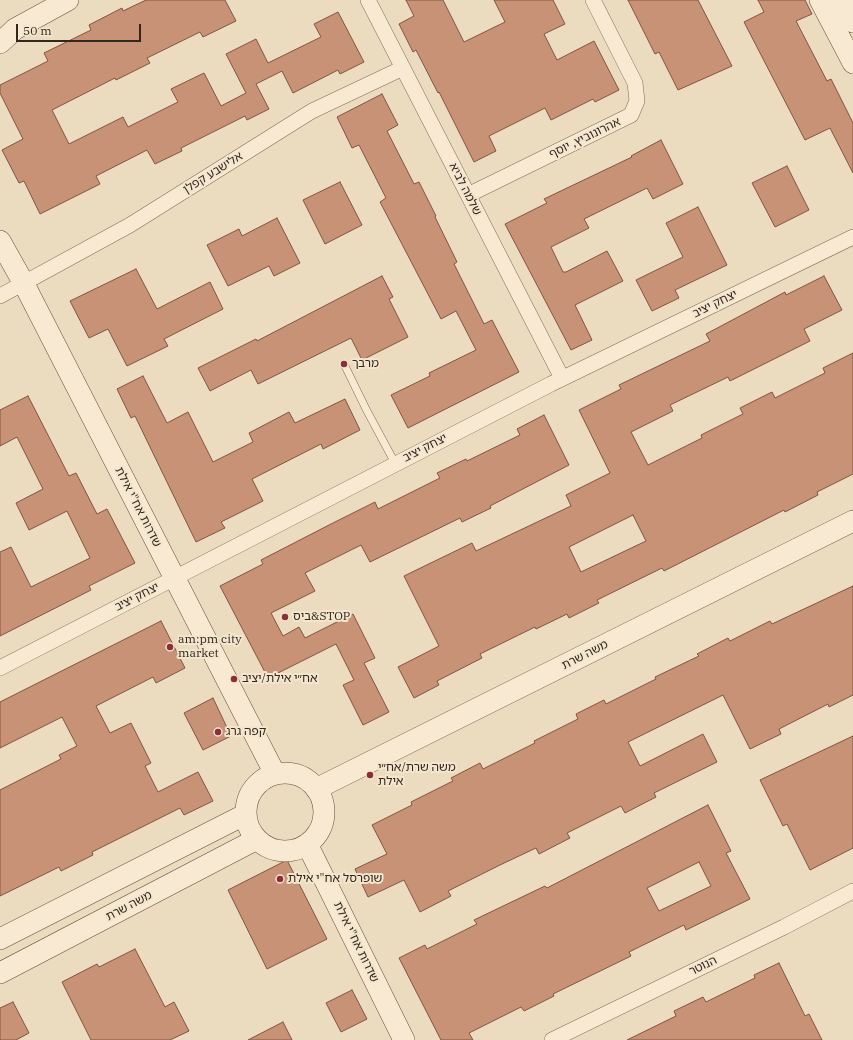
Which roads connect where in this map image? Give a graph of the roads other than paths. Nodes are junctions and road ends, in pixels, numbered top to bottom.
1 (68, 0) edge
2 (368, 0) edge
3 (593, 0) edge
4 (820, 0) edge
5 (842, 0) edge
6 (853, 22) edge
7 (5, 35) edge
8 (853, 63) edge
9 (403, 68) junction
10 (468, 195) junction
11 (853, 237) edge
12 (0, 240) edge
13 (23, 282) junction
14 (0, 296) edge
15 (344, 364) dead end
16 (562, 378) junction
17 (396, 463) junction
18 (853, 521) edge
19 (174, 577) junction
20 (0, 668) edge
21 (275, 774) junction
22 (316, 789) junction
23 (246, 814) junction
24 (257, 839) junction
25 (307, 844) junction
26 (853, 891) edge
27 (0, 939) edge
28 (0, 974) edge
29 (404, 1040) edge
30 (552, 1040) edge

1 - 7 street
2 - 9 street, שלמה לביא
3 - 10 street, אהרונוביץ, יוסף
4 - 8 street
5 - 6 street
9 - 10 street, שלמה לביא
9 - 13 street, אלישבע קפלן
10 - 16 street, שלמה לביא
11 - 16 street, יצחק יציב
12 - 13 street, שדרות אח"י אילת
13 - 14 street, אלישבע קפלן
13 - 19 street, שדרות אח"י אילת
15 - 17 lane
16 - 17 street, יצחק יציב
17 - 19 street, יצחק יציב
18 - 22 street, משה שרת
19 - 20 street, יצחק יציב
19 - 21 street, שדרות אח"י אילת
21 - 22 street
21 - 23 street
22 - 25 street
23 - 24 street
23 - 27 street
24 - 25 street
24 - 28 street, משה שרת
25 - 29 street, שדרות אח"י אילת
26 - 30 street, הנוטר

